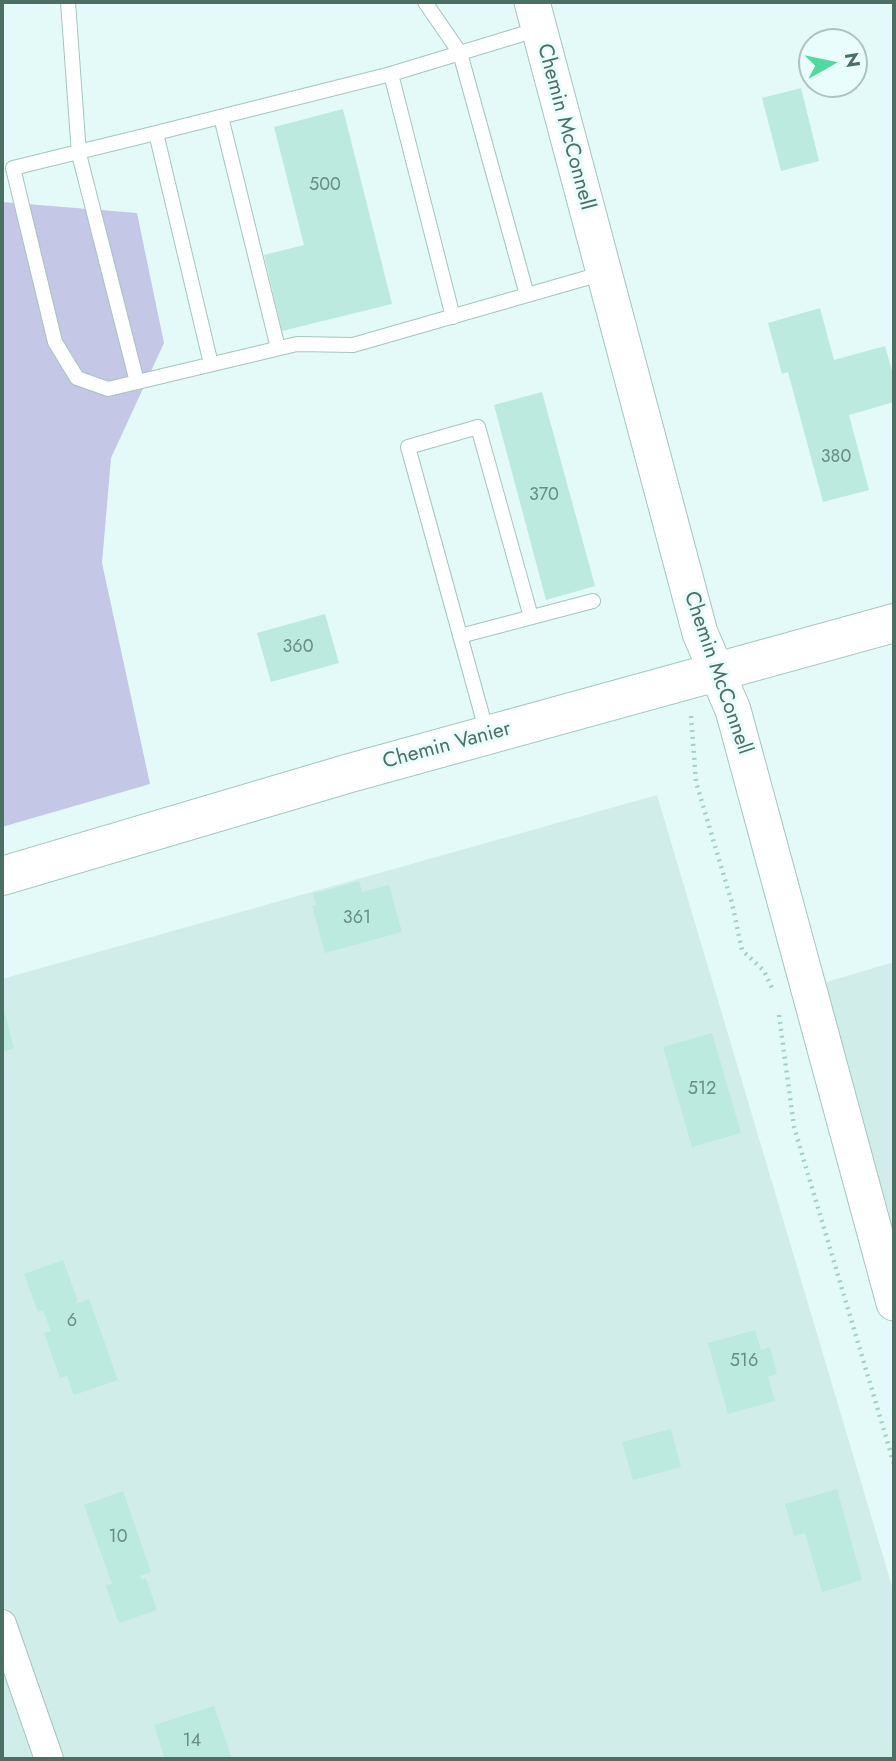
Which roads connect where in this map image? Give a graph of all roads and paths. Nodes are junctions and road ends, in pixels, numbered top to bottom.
1 (68, 2) edge
2 (425, 2) edge
3 (535, 15) edge
4 (460, 53) junction
5 (391, 74) junction
6 (221, 117) junction
7 (156, 133) junction
8 (79, 154) junction
9 (604, 273) junction
10 (527, 295) junction
11 (453, 317) junction
12 (278, 348) junction
13 (211, 364) junction
14 (137, 382) junction
15 (593, 601) dead end
16 (531, 617) junction
17 (894, 623) edge
18 (460, 636) junction
19 (718, 670) junction
20 (691, 716) dead end
21 (487, 735) junction
22 (2, 876) edge
23 (777, 1000) dead end
24 (779, 1013) dead end
25 (894, 1303) edge
26 (894, 1464) edge
27 (2, 1624) edge
28 (49, 1759) edge

1 - 8 lane
2 - 4 lane
3 - 4 lane
3 - 9 street, Chemin McConnell
4 - 5 lane
4 - 10 lane
5 - 6 lane
5 - 11 lane
6 - 7 lane
6 - 12 lane
7 - 8 lane
7 - 13 lane
8 - 14 lane
8 - 14 lane
9 - 10 lane
9 - 19 street, Chemin McConnell
10 - 11 lane
11 - 12 lane
12 - 13 lane
13 - 14 lane
15 - 16 lane
16 - 18 lane
16 - 18 lane
17 - 19 main road, Chemin Vanier
18 - 21 lane
19 - 21 main road, Chemin Vanier
19 - 25 street, Chemin McConnell
20 - 23 path
21 - 22 main road, Chemin Vanier
24 - 26 path
27 - 28 street

